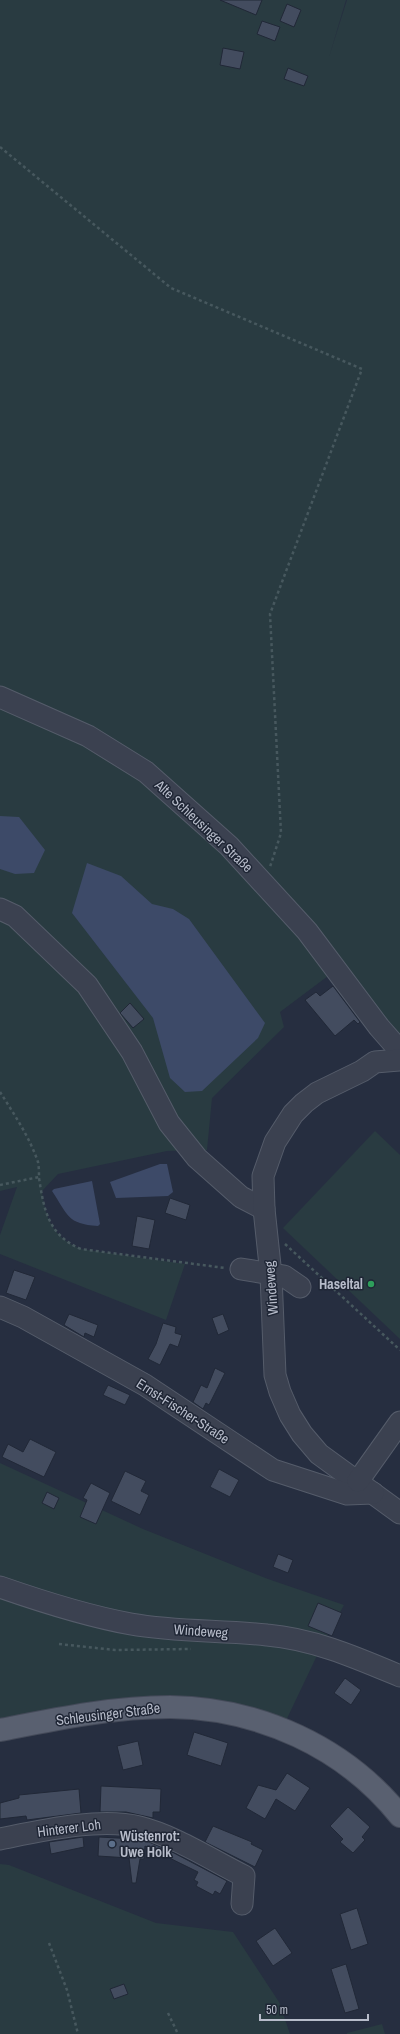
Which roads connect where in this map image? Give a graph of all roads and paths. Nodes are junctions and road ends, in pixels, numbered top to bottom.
1 (0, 147) edge
2 (0, 696) edge
3 (264, 884) junction
4 (0, 909) edge
5 (379, 1027) junction
6 (399, 1052) edge
7 (375, 1062) junction
8 (0, 1092) edge
9 (39, 1177) junction
10 (0, 1185) edge
11 (264, 1209) junction
12 (281, 1240) dead end
13 (241, 1269) joint
14 (271, 1275) junction
15 (300, 1286) dead end
16 (0, 1307) edge
17 (400, 1350) edge
18 (400, 1422) edge
19 (366, 1487) junction
20 (400, 1513) edge
21 (0, 1587) edge
22 (400, 1676) edge
23 (0, 1730) edge
24 (400, 1816) edge
25 (0, 1839) edge
26 (242, 1904) dead end
27 (49, 1943) dead end
28 (168, 2013) dead end
29 (78, 2034) edge
30 (178, 2034) edge

1 - 3 path
2 - 3 street, Alte Schleusinger Straße
3 - 5 street, Alte Schleusinger Straße
4 - 11 street
5 - 6 street, Alte Schleusinger Straße
5 - 7 street
6 - 7 street, Windeweg
7 - 11 street, Windeweg
8 - 9 path
9 - 10 path
9 - 13 path
11 - 14 street, Windeweg
12 - 17 path
13 - 14 street
14 - 15 street
14 - 19 street, Windeweg
16 - 19 street, Ernst-Fischer-Straße
18 - 19 street
19 - 20 street, Windeweg
21 - 22 street, Windeweg
23 - 24 main road, Schleusinger Straße
25 - 26 street, Hinterer Loh
27 - 29 path
28 - 30 path

